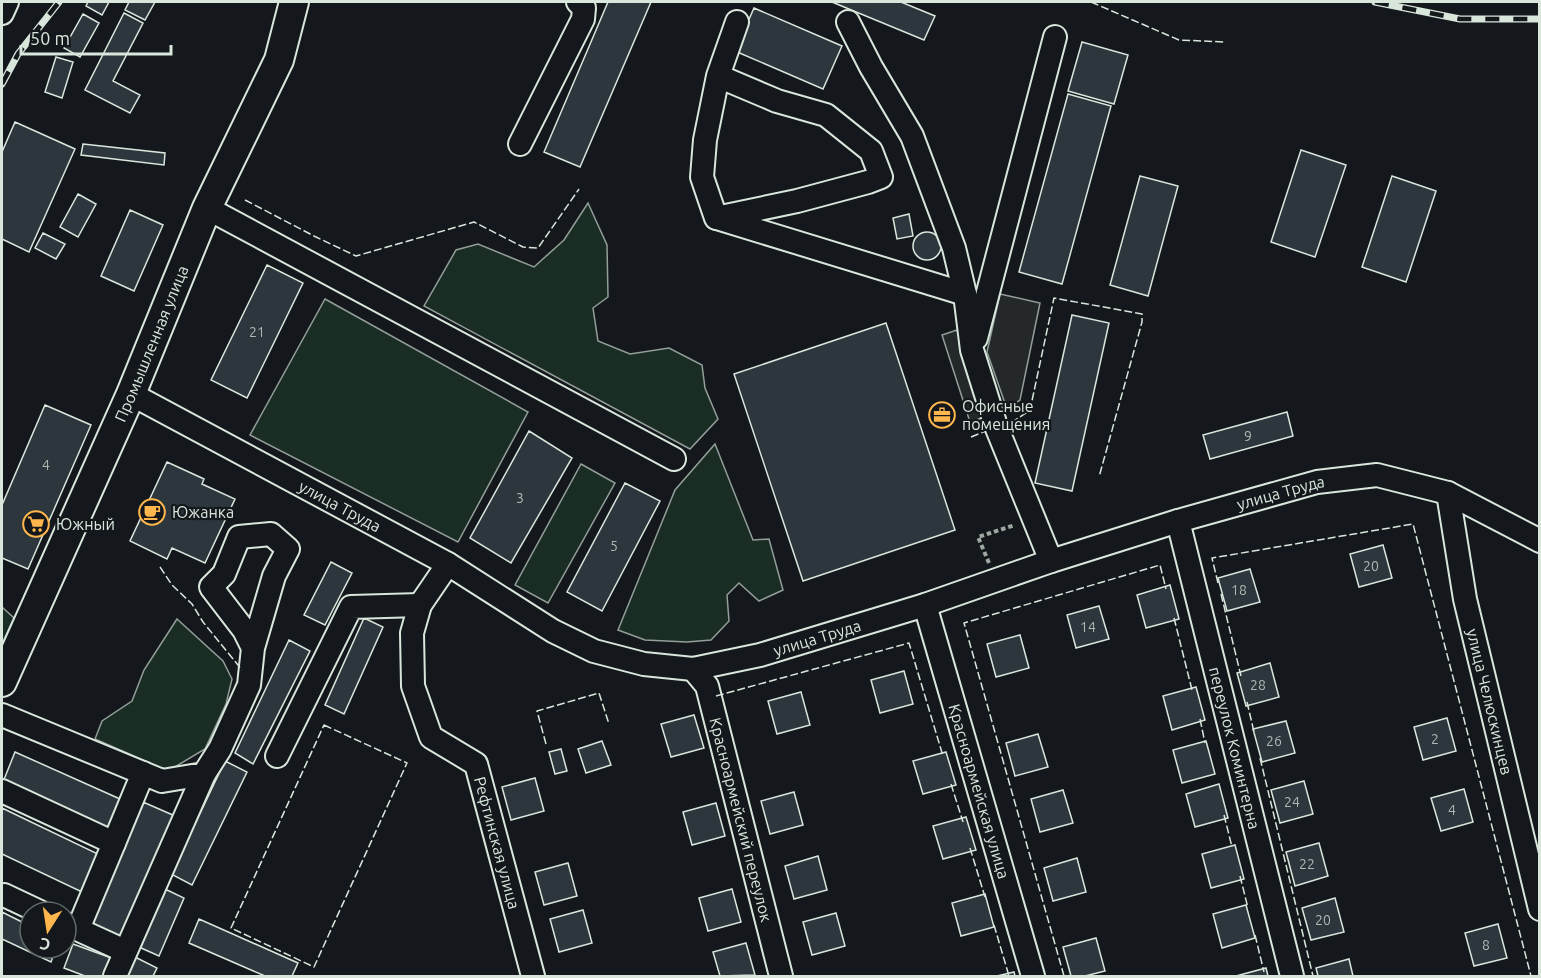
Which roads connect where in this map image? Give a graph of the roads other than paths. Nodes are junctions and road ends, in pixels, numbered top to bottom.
1 (7, 2) edge
2 (294, 2) edge
3 (583, 4) edge
4 (2, 13) edge
5 (737, 22) dead end
6 (848, 22) dead end
7 (1055, 37) dead end
8 (718, 76) junction
9 (520, 144) dead end
10 (207, 208) junction
11 (716, 218) junction
12 (965, 294) junction
13 (972, 350) junction
14 (131, 394) junction
15 (674, 459) dead end
16 (1448, 494) junction
17 (1178, 521) junction
18 (1539, 541) edge
19 (1051, 561) junction
20 (448, 564) junction
21 (420, 605) junction
22 (925, 605) junction
23 (253, 648) junction
24 (693, 669) junction
25 (2, 682) edge
26 (2, 715) edge
27 (277, 756) dead end
28 (143, 773) junction
29 (204, 774) junction
30 (2, 791) edge
31 (114, 843) junction
32 (4, 895) dead end
33 (18, 902) edge
34 (1539, 909) edge
35 (78, 914) edge
36 (78, 929) edge
37 (126, 951) junction
38 (114, 976) edge
39 (533, 976) edge
40 (782, 976) edge
41 (1033, 976) edge
42 (1292, 976) edge

1 - 4 street
2 - 10 main road, Промышленная улица
3 - 9 street
5 - 8 street
6 - 12 street
7 - 13 street
8 - 11 street
8 - 11 street
10 - 14 main road, Промышленная улица
10 - 15 street
11 - 12 street
12 - 13 street
13 - 19 street
14 - 20 street, улица Труда
14 - 25 main road, Промышленная улица
16 - 17 street, улица Труда
16 - 18 street, улица Труда
16 - 34 street, улица Челюскинцев
17 - 19 street, улица Труда
17 - 42 street, переулок Коминтерна
19 - 22 street, улица Труда
20 - 21 street, Рефтинская улица
20 - 24 street, улица Труда
21 - 27 street
21 - 39 street, Рефтинская улица
22 - 24 street, улица Труда
22 - 41 street, Красноармейская улица
23 - 23 street
23 - 29 street
24 - 40 street, Красноармейский переулок
26 - 28 street
28 - 29 street
28 - 31 street
29 - 37 street
30 - 31 street
31 - 35 street
32 - 33 street
36 - 37 street
37 - 38 street

